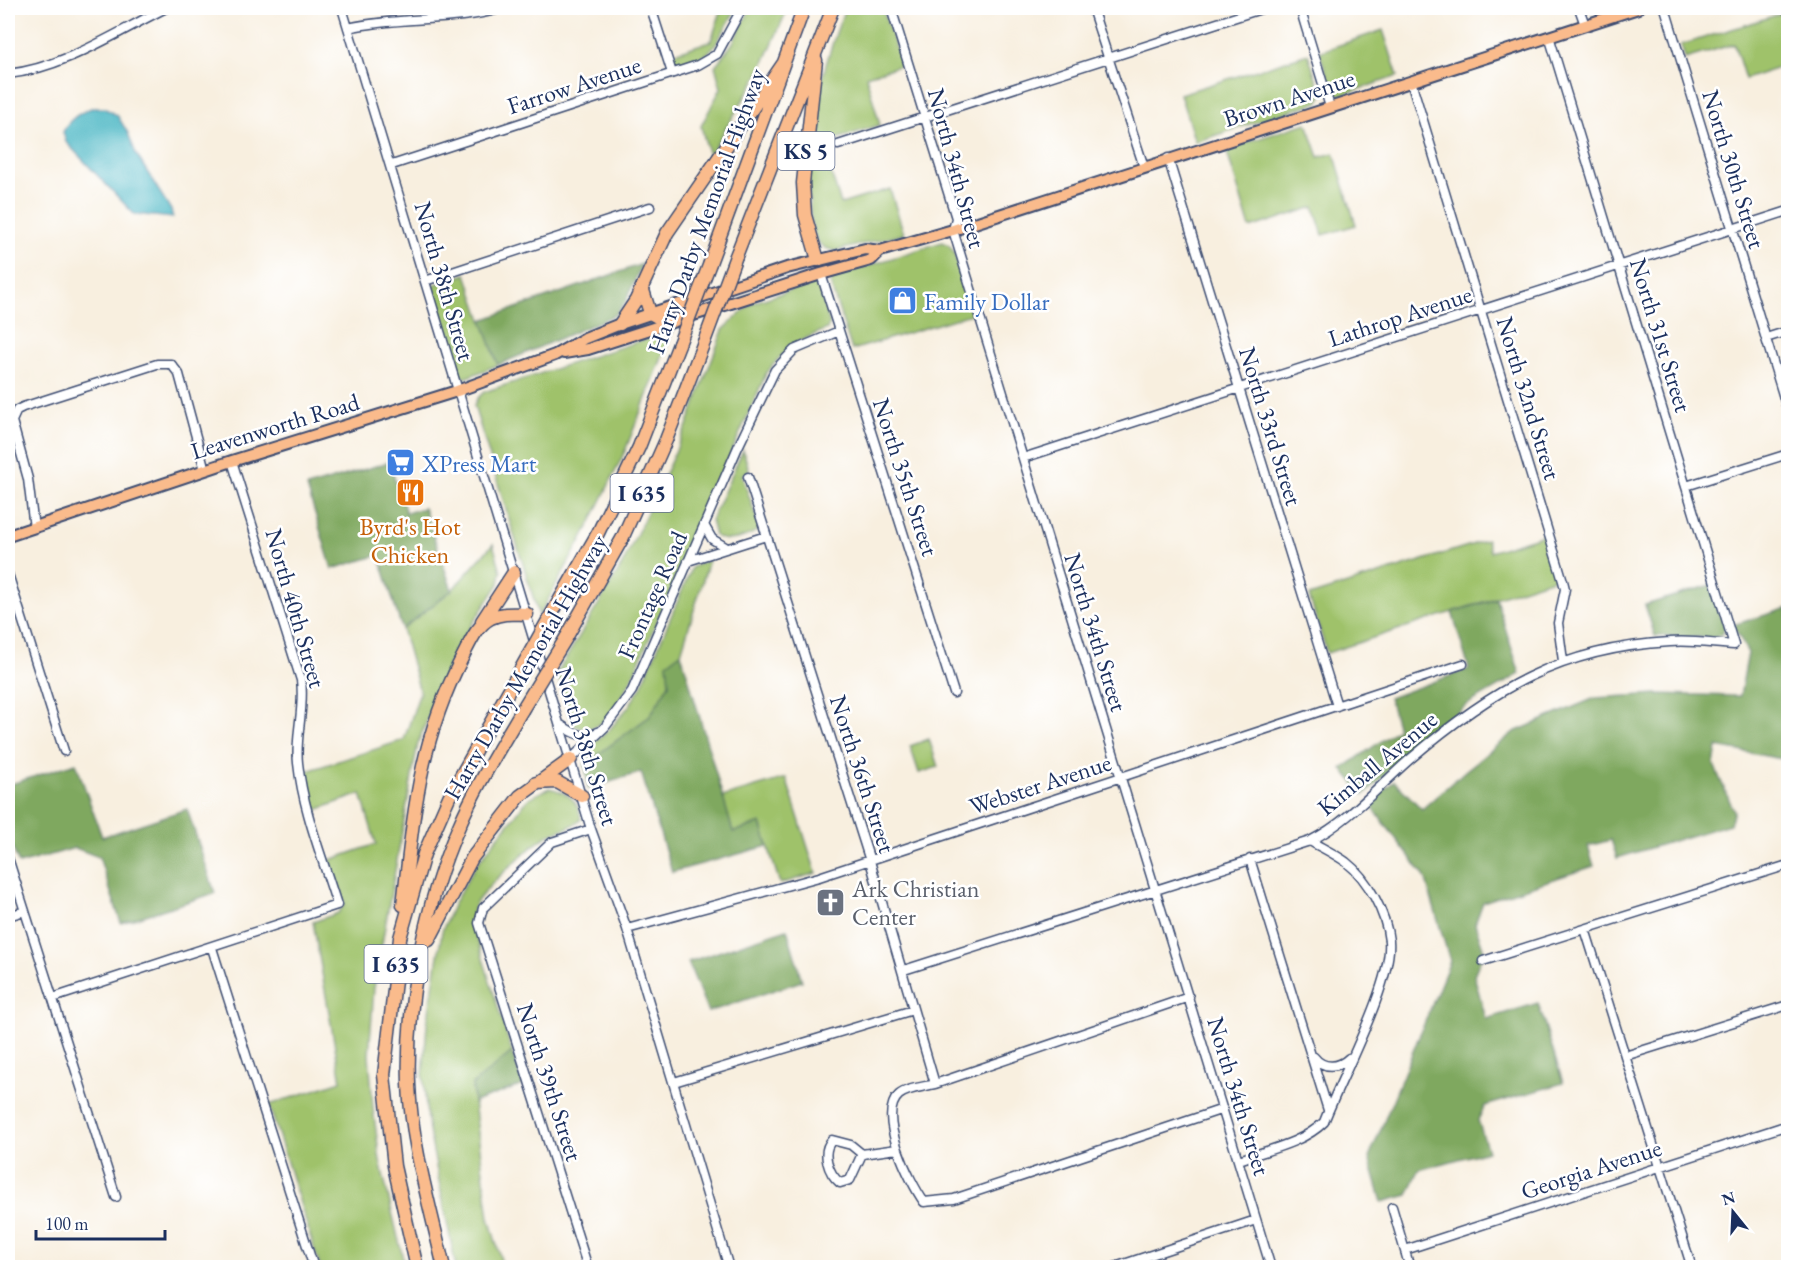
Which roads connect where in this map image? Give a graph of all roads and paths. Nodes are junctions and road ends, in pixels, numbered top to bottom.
1 (166, 8) edge
2 (342, 8) edge
3 (503, 8) edge
4 (651, 8) edge
5 (742, 8) edge
6 (804, 8) edge
7 (833, 8) edge
8 (891, 8) edge
9 (1092, 8) edge
10 (1264, 8) edge
11 (1300, 8) edge
12 (1579, 8) edge
13 (1638, 8) edge
14 (1665, 8) edge
15 (450, 12) edge
16 (1585, 25) junction
17 (348, 28) junction
18 (1549, 36) junction
19 (819, 40) junction
20 (1109, 58) junction
21 (783, 64) junction
22 (672, 73) junction
23 (8, 74) edge
24 (1411, 81) junction
25 (1330, 107) junction
26 (925, 117) junction
27 (838, 145) dead end
28 (1168, 158) junction
29 (392, 165) junction
30 (1144, 167) junction
31 (650, 207) dead end
32 (1788, 211) edge
33 (1732, 229) junction
34 (952, 230) junction
35 (880, 251) junction
36 (818, 260) junction
37 (1619, 266) junction
38 (821, 274) junction
39 (425, 281) junction
40 (642, 287) junction
41 (1482, 310) junction
42 (650, 313) junction
43 (620, 324) junction
44 (668, 324) junction
45 (839, 331) junction
46 (1788, 331) edge
47 (1766, 338) junction
48 (555, 355) junction
49 (1238, 389) junction
50 (457, 391) junction
51 (1788, 411) edge
52 (1788, 454) edge
53 (1023, 458) junction
54 (232, 461) junction
55 (205, 470) junction
56 (748, 477) dead end
57 (1686, 486) junction
58 (704, 525) junction
59 (33, 528) junction
60 (8, 536) edge
61 (766, 536) junction
62 (727, 548) junction
63 (688, 561) junction
64 (514, 572) junction
65 (8, 574) edge
66 (527, 615) junction
67 (478, 627) junction
68 (1734, 645) joint
69 (1563, 661) junction
70 (1463, 664) dead end
71 (954, 693) dead end
72 (1337, 706) junction
73 (561, 725) junction
74 (605, 728) junction
75 (64, 752) dead end
76 (571, 759) junction
77 (1120, 778) junction
78 (536, 783) junction
79 (582, 796) junction
80 (591, 829) junction
81 (1310, 841) junction
82 (8, 858) edge
83 (1250, 859) junction
84 (870, 861) junction
85 (1788, 865) edge
86 (1155, 889) junction
87 (25, 911) junction
88 (8, 916) edge
89 (627, 929) junction
90 (1585, 929) junction
91 (400, 938) junction
92 (212, 948) junction
93 (1483, 961) dead end
94 (419, 963) junction
95 (904, 970) junction
96 (53, 998) junction
97 (1189, 998) junction
98 (1788, 1005) edge
99 (913, 1010) junction
100 (1312, 1053) junction
101 (1352, 1056) junction
102 (1624, 1056) junction
103 (674, 1082) junction
104 (935, 1084) junction
105 (1223, 1109) junction
106 (1328, 1110) junction
107 (1788, 1125) edge
108 (897, 1149) junction
109 (862, 1154) junction
110 (1239, 1160) junction
111 (1660, 1167) junction
112 (116, 1197) dead end
113 (1392, 1207) dead end
114 (1256, 1220) junction
115 (1405, 1250) junction
116 (314, 1268) edge
117 (417, 1268) edge
118 (444, 1268) edge
119 (588, 1268) edge
120 (729, 1268) edge
121 (1112, 1268) edge
122 (1271, 1268) edge
123 (1410, 1268) edge
124 (1692, 1268) edge

1 - 23 street
2 - 17 street, North 38th Street
3 - 15 street
4 - 22 street
5 - 22 street, Farrow Avenue
6 - 21 highway, Harry Darby Memorial Highway / I 635
7 - 19 highway, Harry Darby Memorial Highway / I 635
8 - 26 street, North 34th Street
9 - 20 street
10 - 20 street
11 - 25 street
12 - 16 street
13 - 16 main road, Brown Avenue
14 - 33 street, North 30th Street
15 - 17 street
16 - 18 main road, Brown Avenue
17 - 29 street, North 38th Street
18 - 24 main road, Brown Avenue
18 - 37 street, North 31st Street
19 - 36 highway, KS 5
19 - 94 highway, Harry Darby Memorial Highway / I 635, bridge
20 - 26 street
20 - 30 street
21 - 40 highway, KS 5
21 - 91 highway, Harry Darby Memorial Highway / I 635, bridge
22 - 29 street, Farrow Avenue
24 - 25 main road, Brown Avenue
24 - 41 street, North 32nd Street
25 - 28 main road, Brown Avenue
26 - 27 street
26 - 34 street, North 34th Street
28 - 30 main road, Brown Avenue
28 - 49 street, North 33rd Street
29 - 39 street, North 38th Street
30 - 34 main road, Brown Avenue
31 - 39 street
32 - 33 street, Lathrop Avenue
33 - 37 street, Lathrop Avenue
33 - 47 street, North 30th Street
34 - 35 main road, Leavenworth Road
34 - 53 street, North 34th Street
35 - 36 main road, Leavenworth Road
35 - 38 main road, Leavenworth Road
36 - 38 main road, KS 5
36 - 42 main road, Leavenworth Road
37 - 41 street, Lathrop Avenue
37 - 57 street, North 31st Street
38 - 44 main road, Leavenworth Road
38 - 45 street, North 35th Street
39 - 50 street, North 38th Street
40 - 42 highway
40 - 43 highway, KS 5
41 - 49 street, Lathrop Avenue
41 - 69 street, North 32nd Street
42 - 43 main road, Leavenworth Road
42 - 44 highway
43 - 48 main road, Leavenworth Road
44 - 48 main road, Leavenworth Road
45 - 58 street, Frontage Road
45 - 71 street, North 35th Street
46 - 47 street
47 - 51 street, North 30th Street
48 - 50 main road, Leavenworth Road
49 - 53 street, Lathrop Avenue
49 - 72 street, North 33rd Street
50 - 54 main road, Leavenworth Road
50 - 64 street, North 38th Street
52 - 57 street
53 - 77 street, North 34th Street
54 - 55 main road, Leavenworth Road
54 - 92 street, North 40th Street
55 - 59 main road, Leavenworth Road
55 - 59 street
56 - 61 street, North 36th Street
57 - 68 street, North 31st Street
58 - 62 street
58 - 63 street, Frontage Road
59 - 60 main road, Leavenworth Road
61 - 62 street
61 - 84 street, North 36th Street
62 - 63 street
63 - 74 street, Frontage Road
64 - 66 street, North 38th Street
64 - 67 highway
65 - 75 street
66 - 67 highway
66 - 73 street, North 38th Street
67 - 91 highway
68 - 69 street, Kimball Avenue
69 - 81 street, Kimball Avenue
70 - 72 street, Webster Avenue
72 - 77 street, Webster Avenue
73 - 74 street
73 - 76 street, North 38th Street
74 - 76 street, Frontage Road
76 - 78 highway
76 - 79 street, North 38th Street
77 - 84 street, Webster Avenue
77 - 86 street, North 34th Street
78 - 79 highway
78 - 94 highway
79 - 80 street, North 38th Street
80 - 89 street, North 38th Street
80 - 119 street, North 39th Street
81 - 83 street, Kimball Avenue
81 - 101 street
82 - 87 street
83 - 86 street, Kimball Avenue
83 - 100 street
84 - 89 street, Webster Avenue
84 - 95 street, North 36th Street
85 - 90 street
86 - 95 street, Kimball Avenue
86 - 97 street, North 34th Street
87 - 88 street
87 - 96 street
89 - 103 street, North 38th Street
90 - 93 street
90 - 102 street
91 - 117 highway, Harry Darby Memorial Highway / I 635
92 - 96 street
92 - 116 street
94 - 118 highway, Harry Darby Memorial Highway / I 635
95 - 99 street, North 36th Street
96 - 112 street
97 - 104 street
97 - 105 street, North 34th Street
98 - 102 street
99 - 103 street
99 - 104 street, North 36th Street
100 - 101 street
100 - 106 street
101 - 106 street
102 - 111 street
103 - 120 street, North 38th Street
104 - 108 street
105 - 108 street
105 - 110 street, North 34th Street
106 - 110 street
107 - 111 street, Georgia Avenue
108 - 109 street
109 - 109 street
110 - 114 street, North 34th Street
111 - 115 street, Georgia Avenue
111 - 124 street
113 - 115 street
114 - 121 street
114 - 122 street, North 34th Street
115 - 123 street

